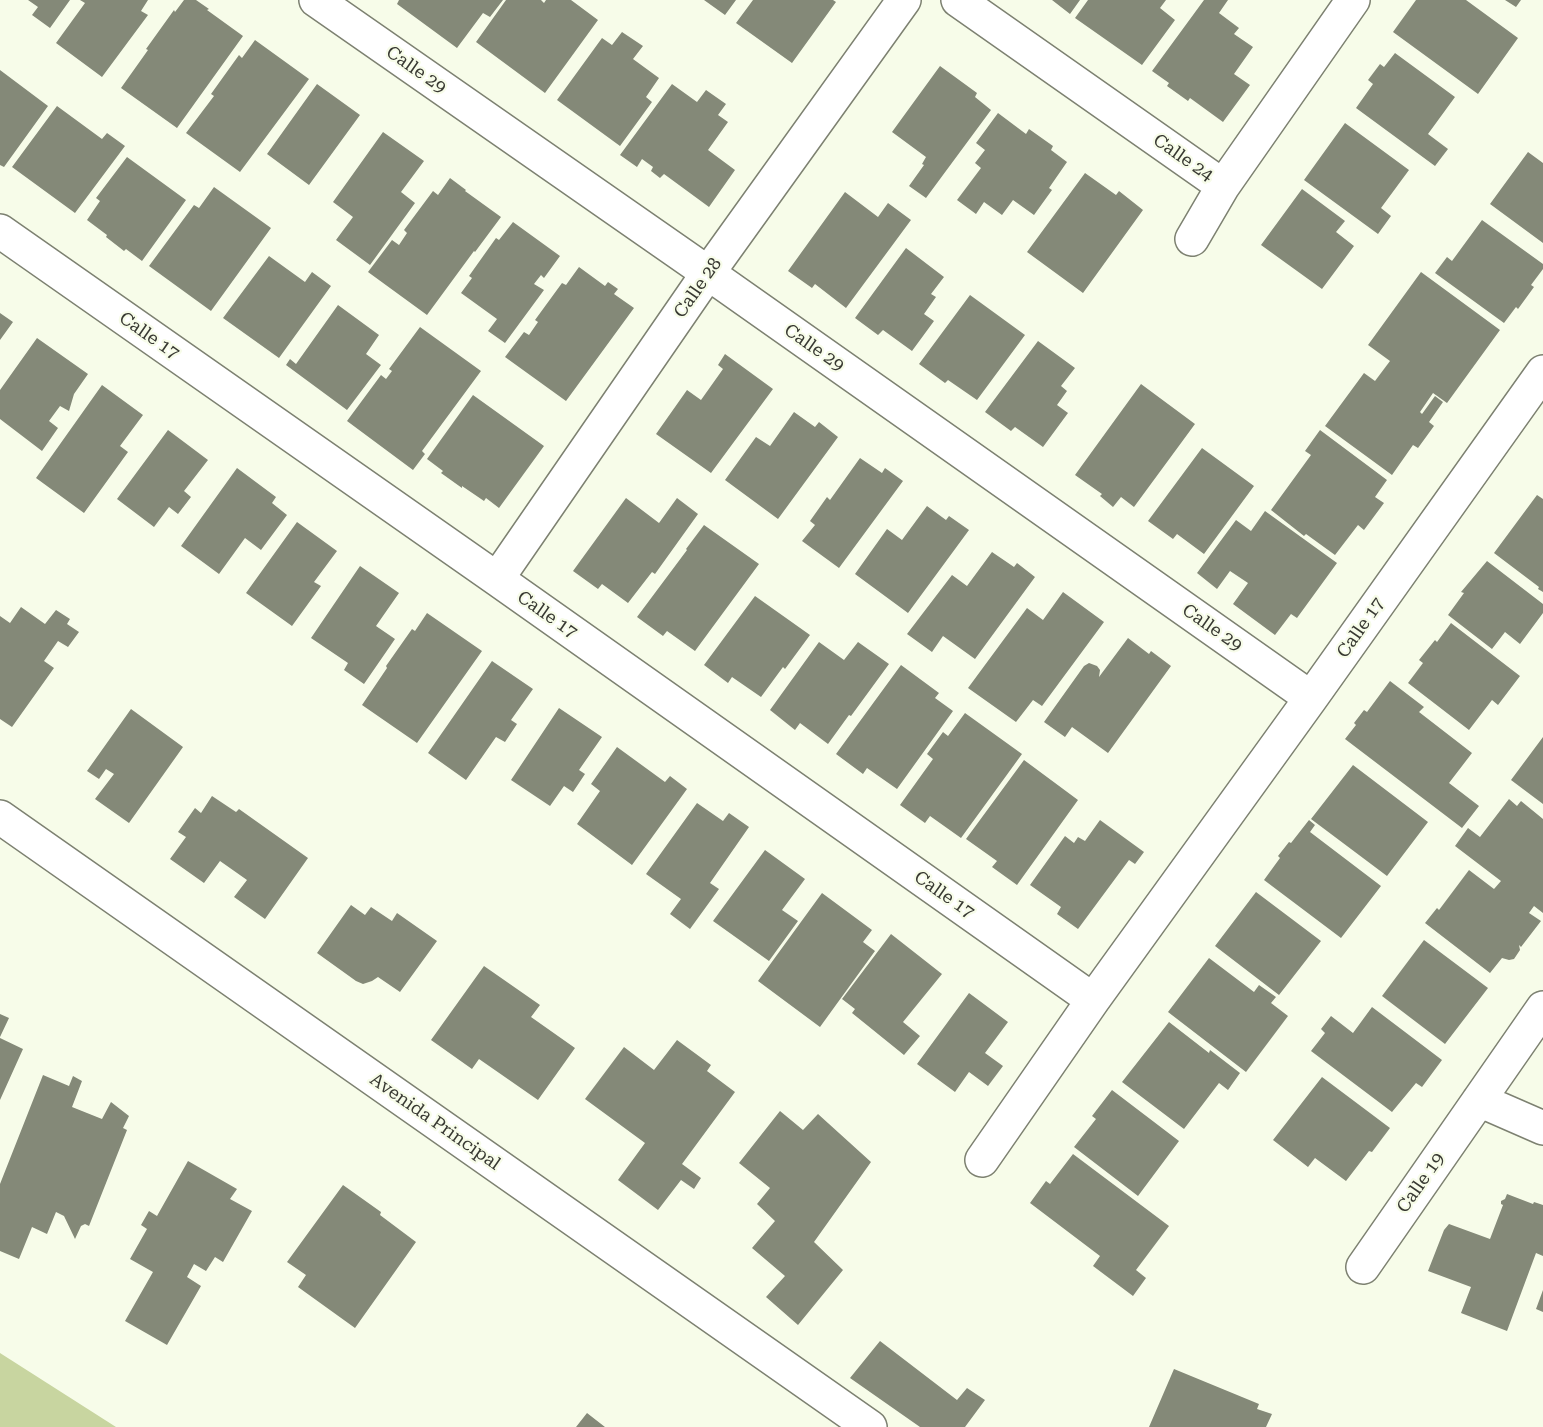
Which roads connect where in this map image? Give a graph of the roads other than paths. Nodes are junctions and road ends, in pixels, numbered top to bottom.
1 (316, 0) edge
2 (904, 0) edge
3 (958, 0) edge
4 (1353, 0) edge
5 (1222, 186) junction
6 (0, 231) edge
7 (1192, 239) dead end
8 (708, 273) junction
9 (1543, 372) edge
10 (496, 579) junction
11 (1311, 698) junction
12 (0, 817) edge
13 (1093, 1000) junction
14 (1543, 1008) edge
15 (1479, 1100) junction
16 (1543, 1128) edge
17 (982, 1160) dead end
18 (1364, 1267) dead end
19 (870, 1427) edge

1 - 8 street, Calle 29
2 - 8 street, Calle 28
3 - 5 street, Calle 24
4 - 5 street, Calle 24
5 - 7 street
6 - 10 street, Calle 17
8 - 10 street, Calle 28
8 - 11 street, Calle 29
9 - 11 street, Calle 17
10 - 13 street, Calle 17
11 - 13 street, Calle 17
12 - 19 street, Avenida Principal
13 - 17 street, Calle 17
14 - 15 street, Calle 19
15 - 16 street
15 - 18 street, Calle 19

